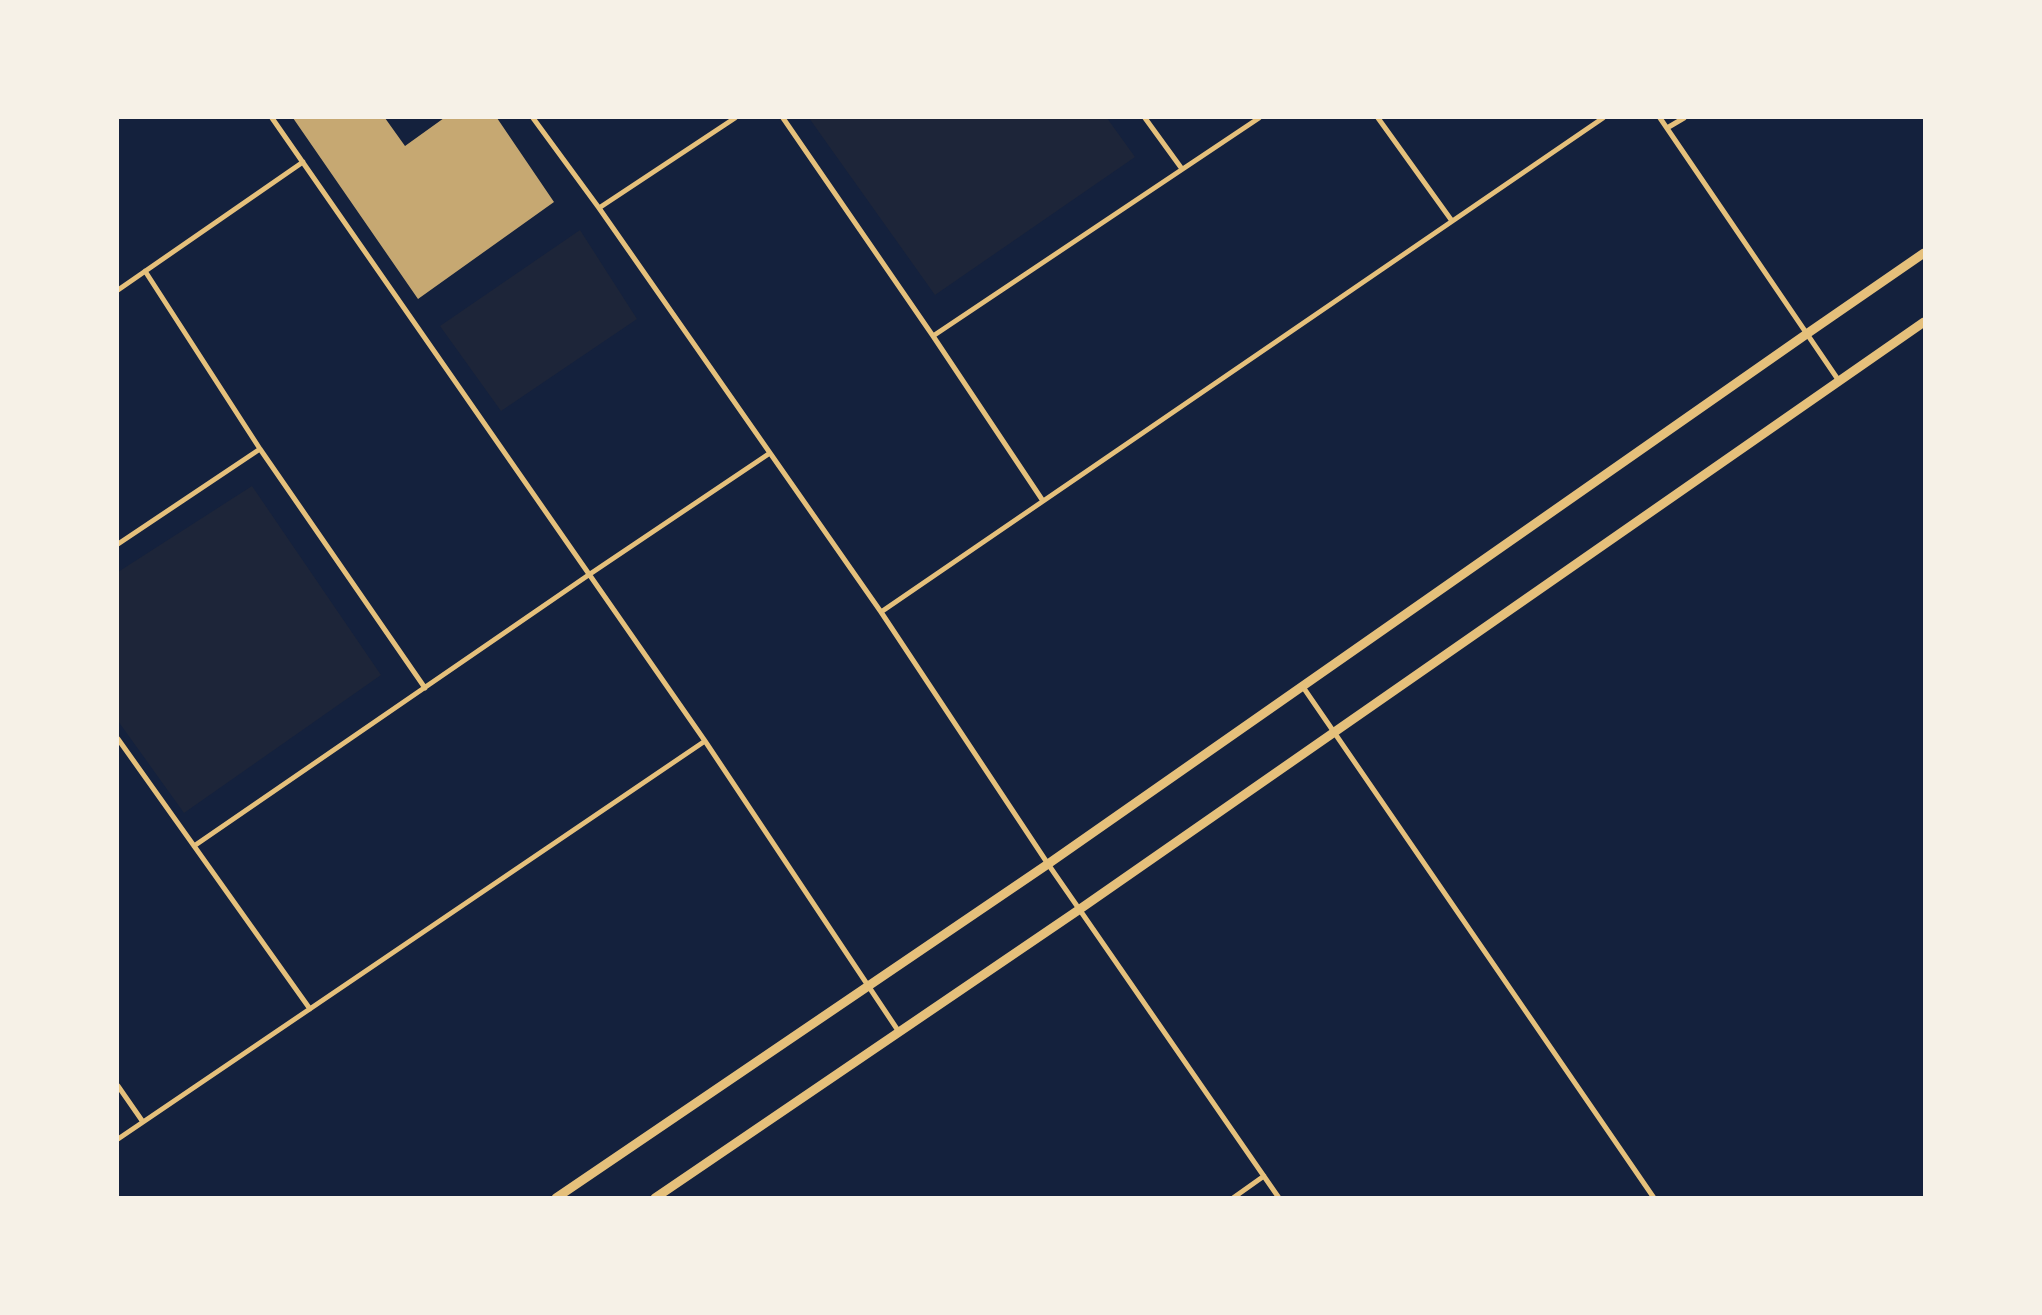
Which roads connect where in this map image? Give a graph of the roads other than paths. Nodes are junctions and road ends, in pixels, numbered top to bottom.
1 (272, 118) edge
2 (533, 118) edge
3 (734, 118) edge
4 (783, 118) edge
5 (1145, 118) edge
6 (1259, 118) edge
7 (1378, 118) edge
8 (1603, 118) edge
9 (1660, 118) edge
10 (1684, 118) edge
11 (1667, 128) junction
12 (303, 162) junction
13 (1182, 169) junction
14 (599, 208) junction
15 (1452, 221) junction
16 (1924, 253) edge
17 (145, 271) junction
18 (118, 290) edge
19 (1924, 322) edge
20 (1808, 333) junction
21 (933, 336) junction
22 (1839, 381) junction
23 (260, 449) junction
24 (770, 453) junction
25 (1043, 501) junction
26 (118, 544) edge
27 (590, 574) junction
28 (880, 612) junction
29 (1302, 687) junction
30 (425, 688) junction
31 (1334, 734) junction
32 (118, 738) edge
33 (705, 741) junction
34 (194, 846) junction
35 (1048, 864) junction
36 (1080, 909) junction
37 (868, 986) junction
38 (310, 1009) junction
39 (899, 1032) junction
40 (118, 1086) edge
41 (143, 1122) junction
42 (118, 1139) edge
43 (1264, 1176) junction
44 (556, 1198) edge
45 (654, 1198) edge
46 (1233, 1198) edge
47 (1279, 1198) edge
48 (1654, 1198) edge

1 - 12 street
2 - 14 street
3 - 14 street
4 - 21 street
5 - 13 street
6 - 13 street
7 - 15 street
8 - 15 street
9 - 11 street
10 - 11 street
11 - 20 street
12 - 17 street
12 - 27 street
13 - 21 street
14 - 24 street
15 - 25 street
16 - 20 street
17 - 18 street
17 - 23 street
19 - 22 street
20 - 22 street
20 - 29 street
21 - 25 street
22 - 31 street
23 - 26 street
23 - 30 street
24 - 27 street
24 - 28 street
25 - 28 street
27 - 30 street
27 - 33 street
28 - 35 street
29 - 31 street
29 - 35 street
30 - 34 street
31 - 36 street
31 - 48 street
32 - 34 street
33 - 37 street
33 - 38 street
34 - 38 street
35 - 36 street
35 - 37 street
36 - 39 street
36 - 43 street
37 - 39 street
37 - 44 street
38 - 41 street
39 - 45 street
40 - 41 street
41 - 42 street
43 - 46 street
43 - 47 street

